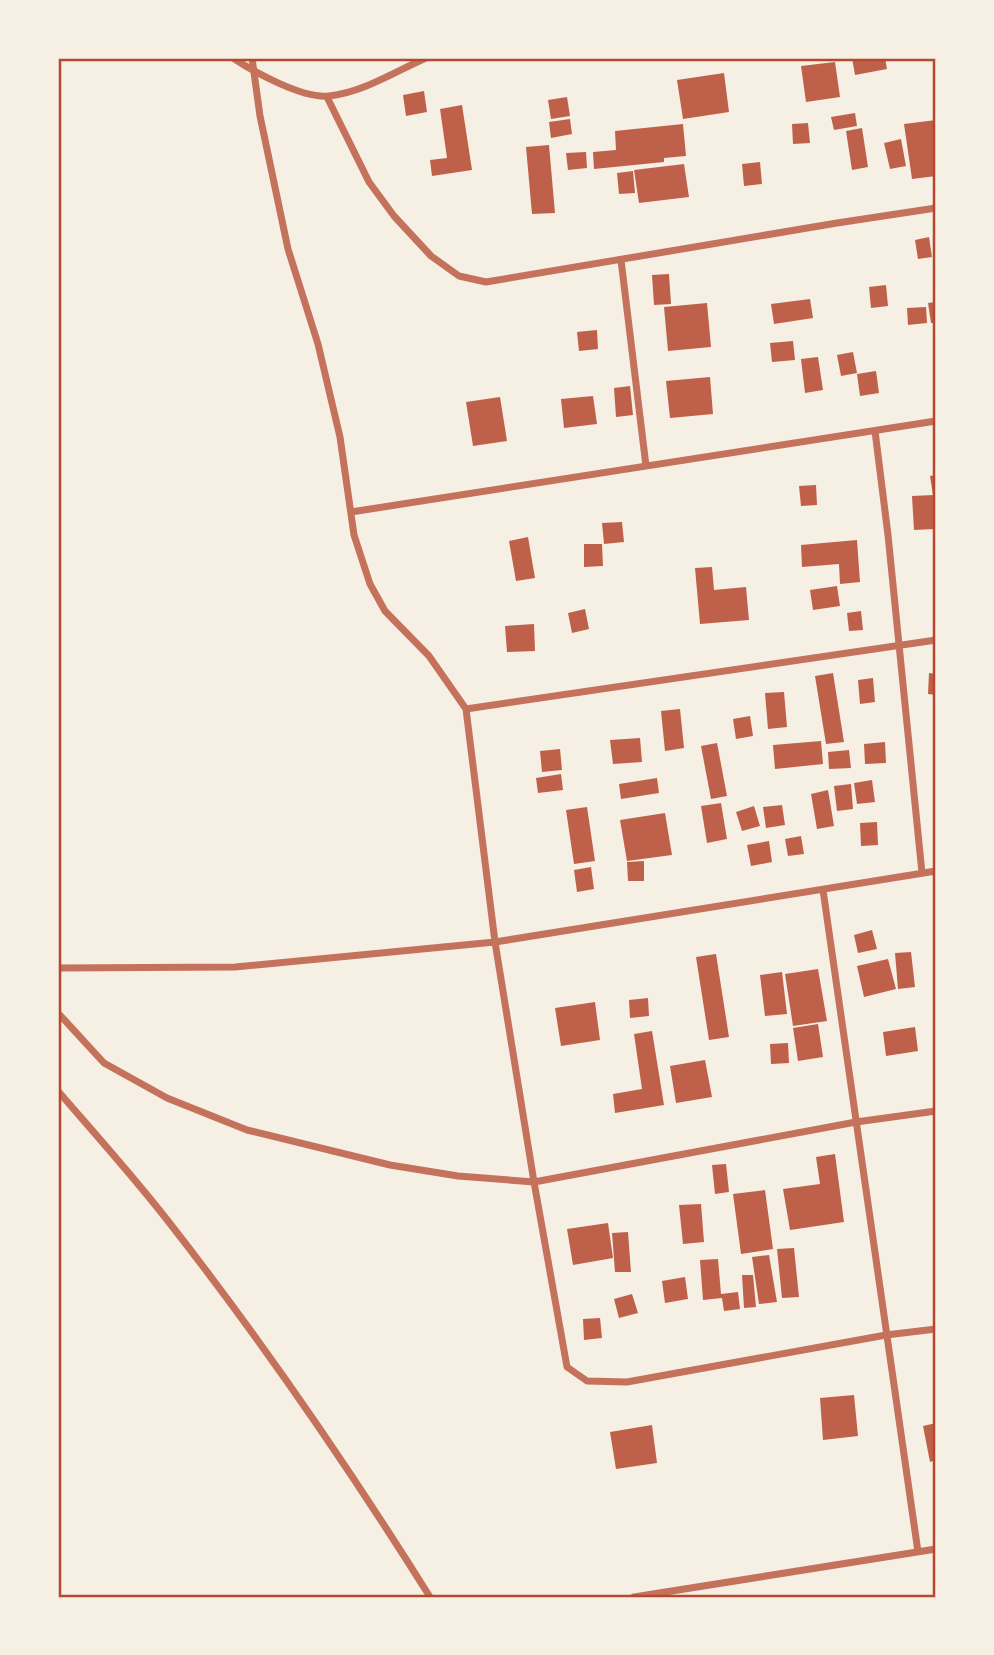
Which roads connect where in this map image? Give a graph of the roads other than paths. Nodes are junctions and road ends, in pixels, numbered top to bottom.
1 (233, 58) edge
2 (252, 58) edge
3 (426, 58) edge
4 (253, 71) junction
5 (327, 97) junction
6 (936, 208) edge
7 (621, 260) junction
8 (936, 421) edge
9 (875, 431) junction
10 (646, 466) junction
11 (351, 512) junction
12 (936, 640) edge
13 (898, 645) junction
14 (466, 709) junction
15 (936, 871) edge
16 (922, 873) junction
17 (823, 890) junction
18 (495, 942) junction
19 (58, 968) edge
20 (58, 1013) edge
21 (58, 1091) edge
22 (936, 1111) edge
23 (856, 1122) junction
24 (534, 1182) junction
25 (936, 1329) edge
26 (886, 1335) junction
27 (936, 1549) edge
28 (918, 1552) junction
29 (430, 1597) edge
30 (634, 1597) edge

1 - 4 street
2 - 4 street
3 - 5 street
4 - 5 street
4 - 11 street
5 - 7 street
6 - 7 street
7 - 10 street
8 - 9 street
9 - 10 street
9 - 13 street
10 - 11 street
11 - 14 street
12 - 13 street
13 - 14 street
13 - 16 street
14 - 18 street
15 - 16 street
16 - 17 street
17 - 18 street
17 - 23 street
18 - 19 street
18 - 24 street
20 - 24 street
21 - 29 street
22 - 23 street
23 - 24 street
23 - 26 street
24 - 26 street
25 - 26 street
26 - 28 street
27 - 28 street
28 - 30 street

